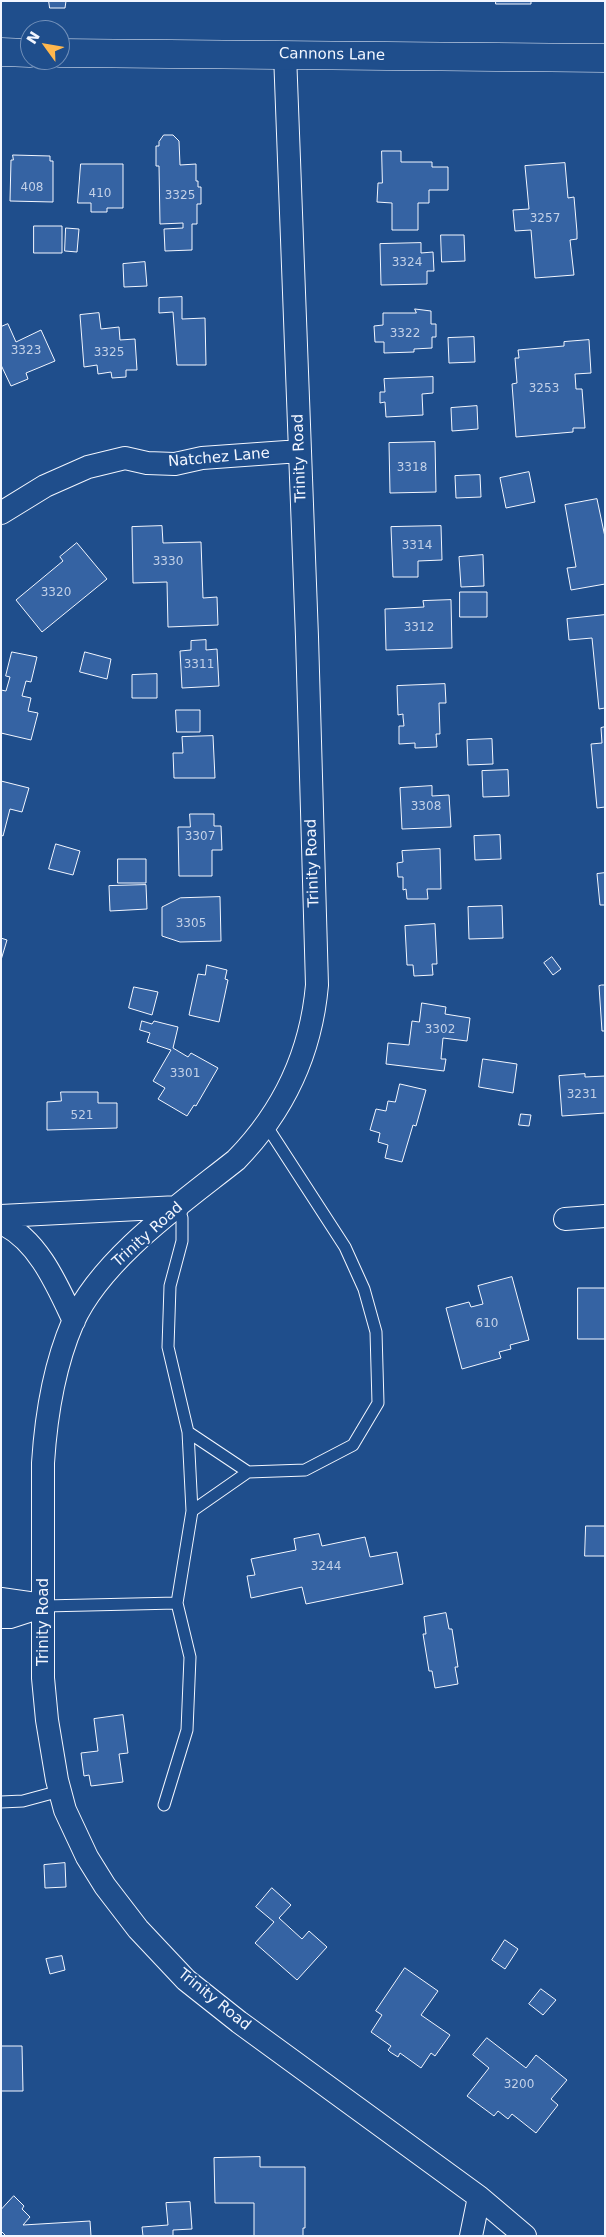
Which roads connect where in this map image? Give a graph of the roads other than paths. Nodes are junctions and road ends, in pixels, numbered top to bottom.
1 (1, 52) edge
2 (20, 52) edge
3 (70, 53) edge
4 (285, 54) junction
5 (605, 58) edge
6 (300, 452) junction
7 (1, 513) edge
8 (266, 1125) junction
9 (178, 1207) junction
10 (1, 1216) edge
11 (605, 1216) edge
12 (565, 1220) dead end
13 (1, 1223) edge
14 (74, 1321) junction
15 (188, 1432) junction
16 (248, 1472) junction
17 (192, 1512) junction
18 (1, 1599) edge
19 (177, 1603) junction
20 (44, 1606) junction
21 (1, 1617) edge
22 (60, 1791) junction
23 (1, 1802) edge
24 (164, 1804) dead end
25 (479, 2197) junction
26 (471, 2236) edge
27 (525, 2236) edge

1 - 2 main road
3 - 4 main road, Cannons Lane
4 - 5 main road, Cannons Lane
4 - 6 street, Trinity Road
6 - 7 street, Natchez Lane
6 - 8 street, Trinity Road
8 - 9 street, Trinity Road
8 - 16 lane
9 - 10 street
9 - 14 street, Trinity Road
9 - 15 lane
11 - 12 street
13 - 14 street
14 - 20 street, Trinity Road
15 - 16 lane
15 - 17 lane
16 - 17 lane
17 - 19 lane
18 - 20 street
19 - 20 lane
19 - 24 lane
20 - 21 street
20 - 22 street, Trinity Road
22 - 23 lane
22 - 25 street, Trinity Road
25 - 26 street
25 - 27 street, Trinity Road

